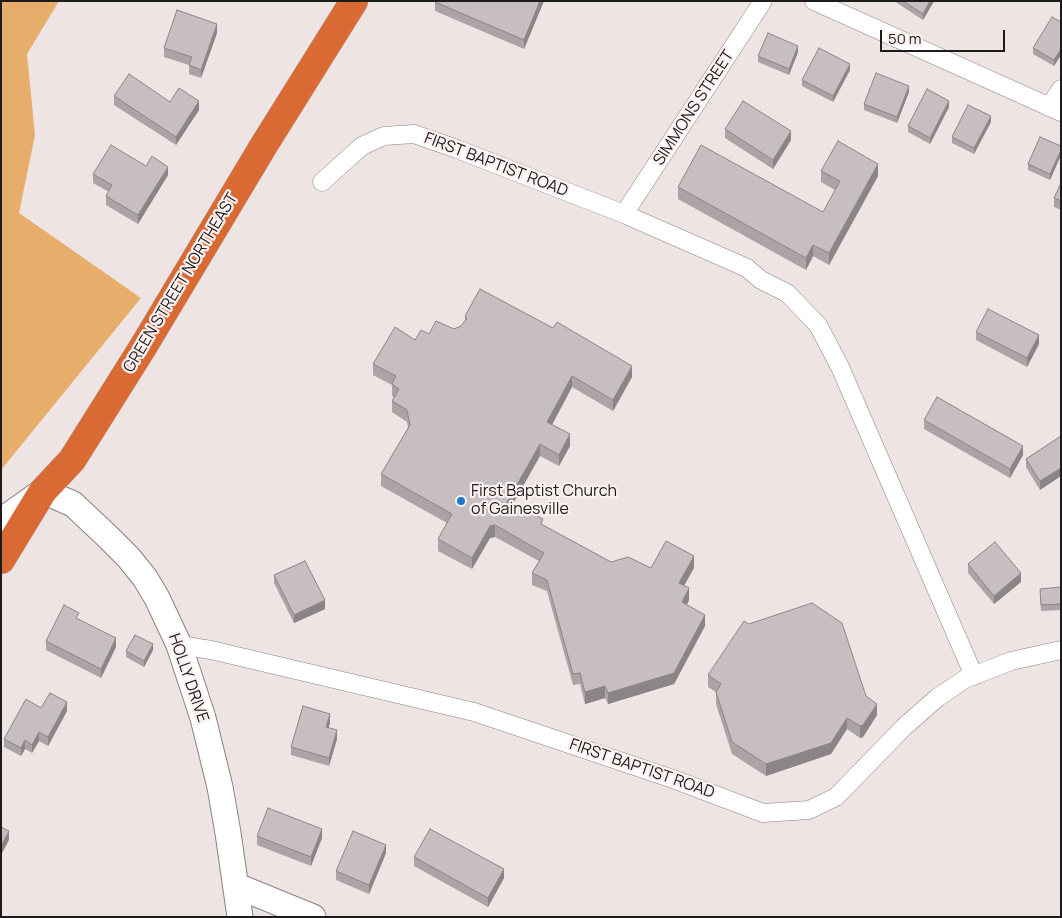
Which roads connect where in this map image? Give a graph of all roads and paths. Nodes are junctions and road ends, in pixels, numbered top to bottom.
1 (354, 1) edge
2 (764, 1) edge
3 (814, 1) edge
4 (1061, 89) edge
5 (1055, 110) edge
6 (322, 182) dead end
7 (624, 214) junction
8 (43, 491) junction
9 (1, 521) edge
10 (1, 560) edge
11 (179, 645) junction
12 (1061, 650) edge
13 (974, 676) junction
14 (237, 886) junction
15 (240, 917) edge
16 (314, 917) edge

1 - 8 highway, GREEN STREET NORTHEAST
2 - 7 street, SIMMONS STREET
3 - 5 street
4 - 5 street
6 - 7 street, FIRST BAPTIST ROAD
7 - 13 street, FIRST BAPTIST ROAD
8 - 9 street
8 - 10 highway, GREEN STREET NORTHEAST
8 - 11 street, HOLLY DRIVE
11 - 13 street, FIRST BAPTIST ROAD
11 - 14 street, HOLLY DRIVE
12 - 13 street, FIRST BAPTIST ROAD
14 - 15 street, HOLLY DRIVE
14 - 16 street

